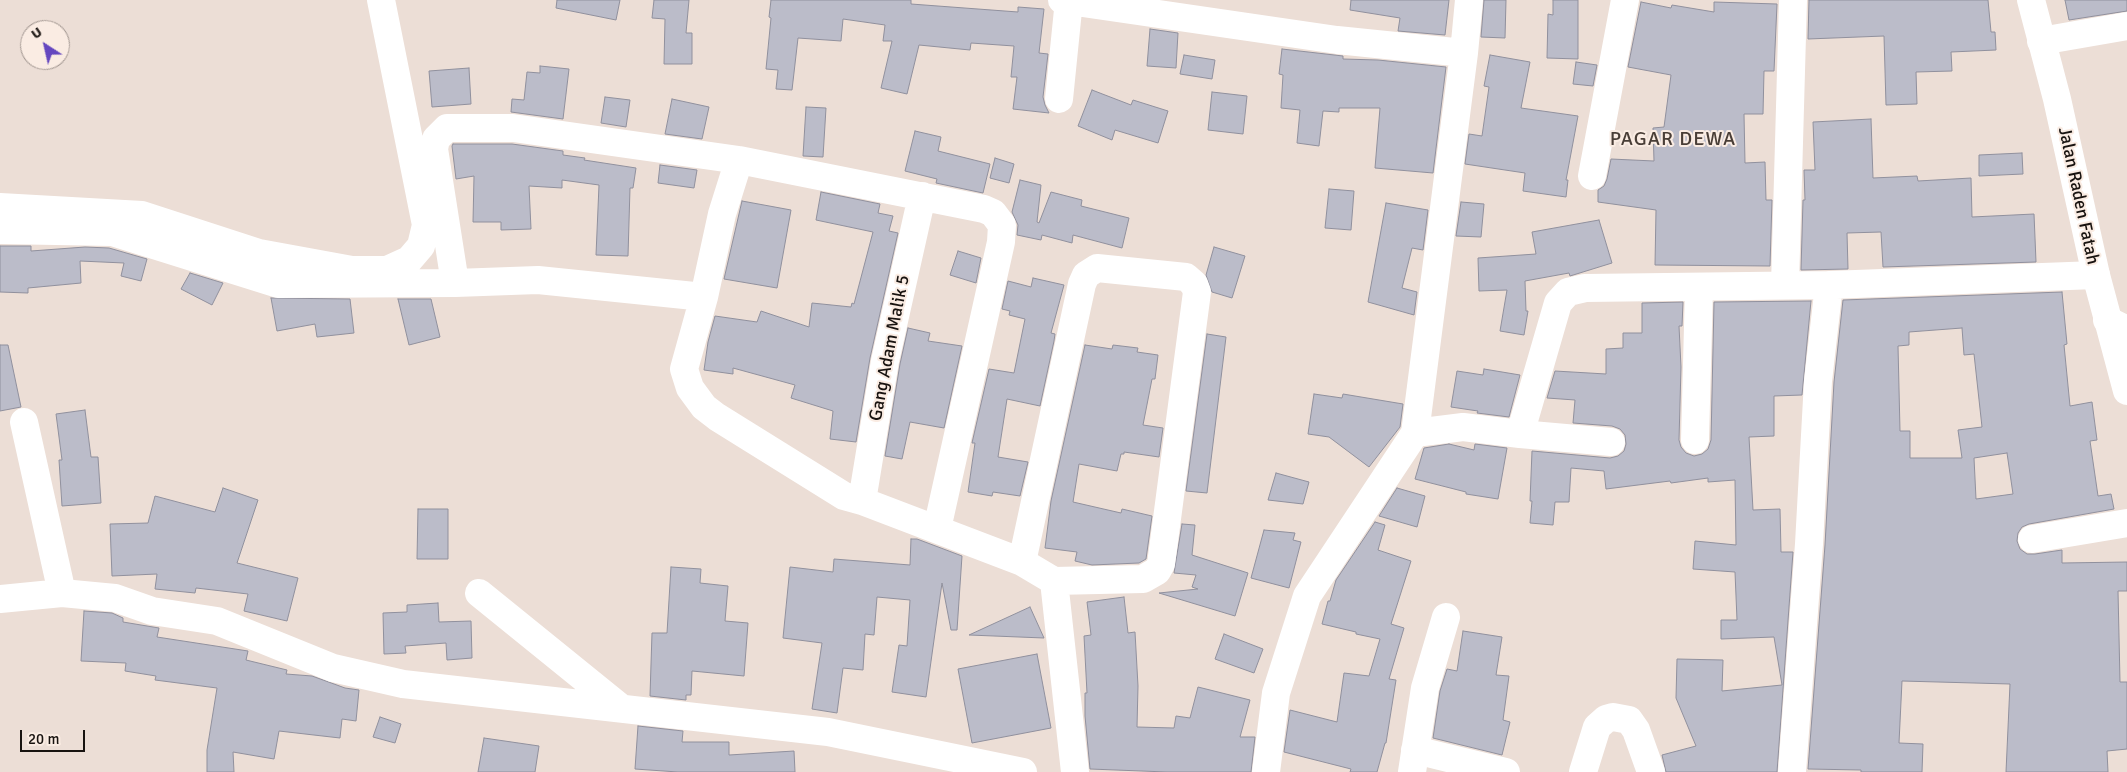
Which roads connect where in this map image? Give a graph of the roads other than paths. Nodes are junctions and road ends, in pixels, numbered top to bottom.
1 (381, 0) edge
2 (1067, 0) edge
3 (1468, 0) edge
4 (1625, 0) edge
5 (1793, 0) edge
6 (2031, 0) edge
7 (2127, 26) edge
8 (2041, 40) junction
9 (1464, 53) junction
10 (1059, 99) dead end
11 (739, 160) junction
12 (1592, 176) dead end
13 (922, 196) junction
14 (0, 207) edge
15 (0, 230) edge
16 (2096, 275) junction
17 (455, 283) junction
18 (1785, 285) junction
19 (1829, 285) junction
20 (1700, 288) junction
21 (704, 297) junction
22 (2117, 325) edge
23 (2127, 391) edge
24 (24, 422) dead end
25 (1415, 433) junction
26 (1520, 434) junction
27 (1695, 440) dead end
28 (1611, 442) dead end
29 (862, 501) junction
30 (2127, 523) edge
31 (937, 529) junction
32 (2032, 539) dead end
33 (1022, 562) junction
34 (1054, 581) junction
35 (62, 593) junction
36 (479, 593) dead end
37 (0, 599) edge
38 (1446, 618) dead end
39 (622, 708) junction
40 (1414, 761) edge
41 (1023, 772) edge
42 (1075, 772) edge
43 (1266, 772) edge
44 (1506, 772) edge
45 (1583, 772) edge
46 (1651, 772) edge
47 (1792, 772) edge

1 - 14 main road
2 - 9 main road
2 - 10 main road
3 - 9 main road
4 - 12 main road
5 - 18 main road
6 - 8 main road, Jalan Raden Fatah
7 - 8 main road
8 - 16 main road, Jalan Raden Fatah
9 - 25 main road
11 - 13 main road
11 - 17 main road
11 - 21 main road
13 - 29 main road, Gang Adam Malik 5
13 - 31 main road
15 - 17 main road
16 - 19 main road
16 - 22 main road, Jalan Raden Fatah
17 - 21 main road
18 - 19 main road
18 - 20 main road
19 - 47 main road
20 - 26 main road
20 - 27 main road
21 - 29 main road
22 - 23 main road, Jalan Raden Fatah
24 - 35 main road
25 - 26 main road
25 - 43 main road
26 - 28 main road
29 - 31 main road
30 - 32 main road
31 - 33 main road
33 - 34 main road
33 - 34 main road
34 - 42 main road
35 - 37 main road
35 - 39 main road
36 - 39 main road
38 - 40 main road
39 - 41 main road
40 - 44 main road
45 - 46 main road

